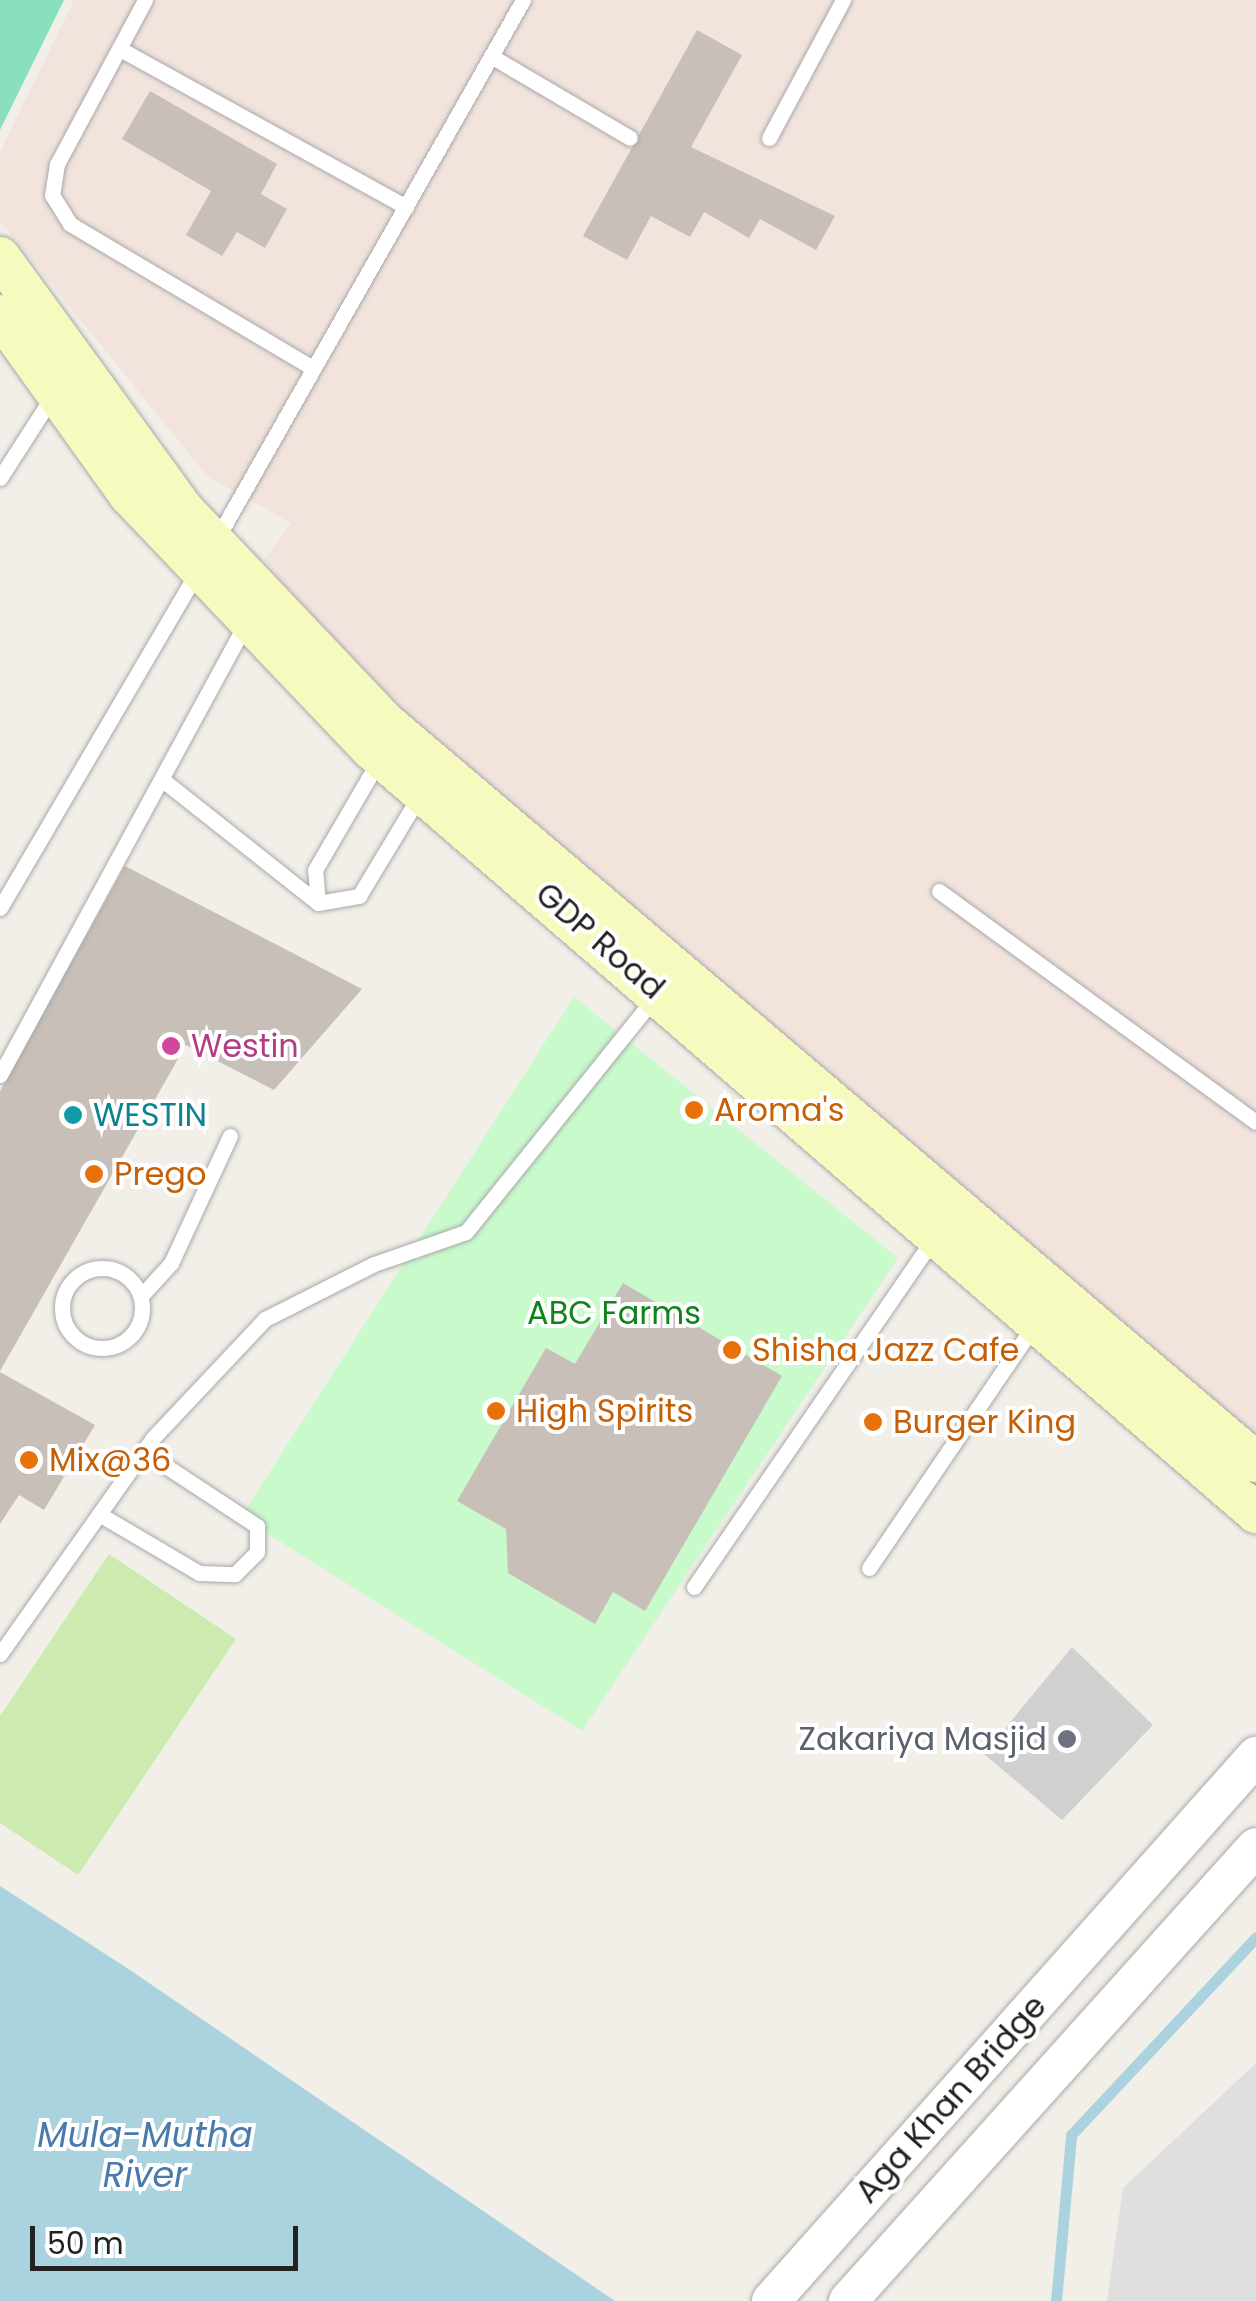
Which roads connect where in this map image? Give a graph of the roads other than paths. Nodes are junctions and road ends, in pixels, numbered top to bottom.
1 (145, 0) edge
2 (523, 0) edge
3 (843, 0) edge
4 (120, 50) junction
5 (491, 56) junction
6 (630, 138) dead end
7 (769, 138) dead end
8 (406, 207) junction
9 (0, 257) edge
10 (6, 337) edge
11 (313, 368) junction
12 (56, 391) junction
13 (0, 478) edge
14 (207, 554) junction
15 (247, 619) junction
16 (381, 758) junction
17 (164, 782) junction
18 (422, 792) junction
19 (939, 890) dead end
20 (318, 904) junction
21 (0, 908) edge
22 (660, 992) junction
23 (0, 1075) edge
24 (1256, 1122) edge
25 (230, 1136) dead end
26 (936, 1236) junction
27 (140, 1296) junction
28 (1037, 1321) junction
29 (144, 1451) junction
30 (1256, 1462) edge
31 (1256, 1513) edge
32 (99, 1514) junction
33 (869, 1568) dead end
34 (694, 1587) dead end
35 (0, 1654) edge
36 (1256, 1756) edge
37 (1256, 1847) edge
38 (772, 2301) edge
39 (848, 2301) edge

1 - 4 lane
2 - 5 lane
3 - 7 lane
4 - 8 lane
4 - 11 lane
5 - 6 lane
5 - 8 lane
8 - 11 lane
9 - 14 main road
10 - 12 main road, GDP Road
11 - 14 lane
12 - 13 lane
12 - 14 main road, GDP Road
14 - 15 main road, GDP Road
14 - 21 lane
14 - 30 main road
15 - 16 main road, GDP Road
15 - 17 lane
16 - 18 main road, GDP Road
16 - 20 lane
17 - 20 lane
17 - 23 lane
18 - 20 lane
18 - 22 main road, GDP Road
19 - 24 lane
22 - 26 main road, GDP Road
22 - 29 lane
25 - 27 lane
26 - 28 main road, GDP Road
26 - 34 lane
27 - 27 lane
28 - 31 main road, GDP Road
28 - 33 lane
29 - 32 lane
29 - 32 lane
32 - 35 lane
36 - 38 street, Aga Khan Bridge
37 - 39 street, Aga Khan Bridge

